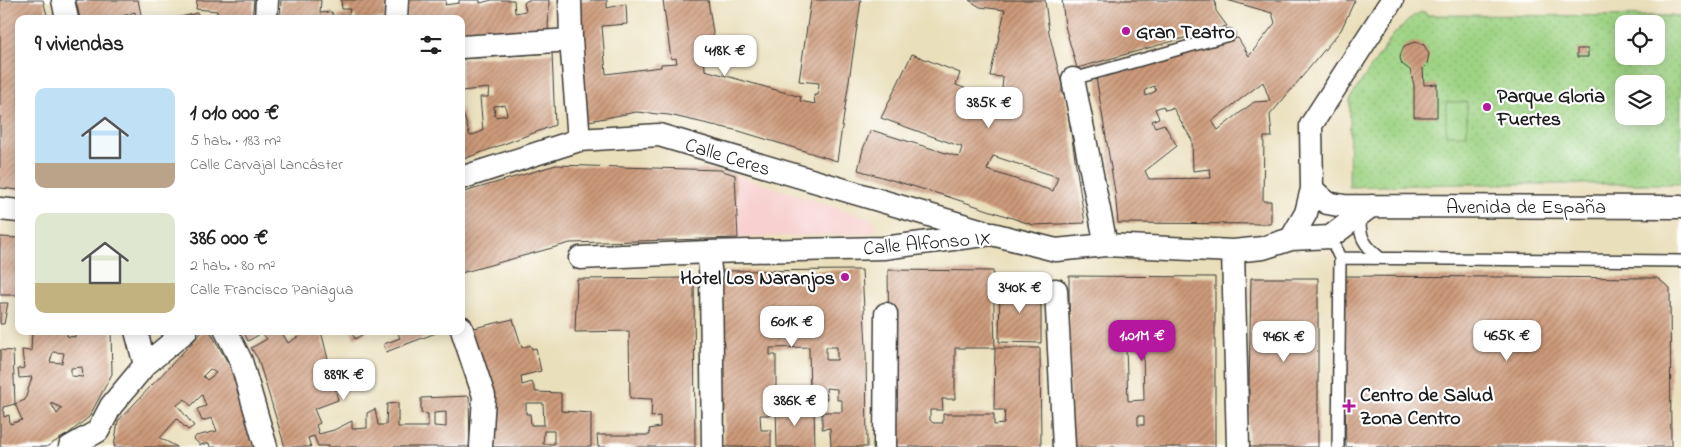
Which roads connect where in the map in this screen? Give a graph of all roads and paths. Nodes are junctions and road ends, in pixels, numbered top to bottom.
1 (63, 0) edge
2 (267, 0) edge
3 (397, 0) edge
4 (570, 0) edge
5 (1392, 0) edge
6 (66, 15) edge
7 (266, 15) edge
8 (396, 15) edge
9 (1228, 36) dead end
10 (571, 40) junction
11 (465, 47) edge
12 (1073, 79) joint
13 (579, 140) junction
14 (465, 177) edge
15 (1312, 189) junction
16 (1681, 206) edge
17 (0, 209) edge
18 (1366, 210) junction
19 (15, 211) edge
20 (992, 234) junction
21 (1330, 237) junction
22 (1291, 239) junction
23 (1106, 246) junction
24 (708, 252) junction
25 (1233, 252) junction
26 (580, 258) dead end
27 (1340, 258) junction
28 (1380, 258) junction
29 (1681, 261) edge
30 (1056, 290) dead end
31 (886, 314) dead end
32 (137, 335) edge
33 (181, 335) edge
34 (228, 335) edge
35 (464, 335) edge
36 (145, 365) junction
37 (97, 439) edge
38 (70, 447) edge
39 (266, 447) edge
40 (481, 447) edge
41 (713, 447) edge
42 (885, 447) edge
43 (1064, 447) edge
44 (1238, 447) edge
45 (1338, 447) edge

1 - 6 street
2 - 7 street
3 - 8 street
4 - 10 street
5 - 15 street
9 - 12 lane
10 - 11 street
10 - 13 street
12 - 23 street
13 - 14 street, Calle Ceres
13 - 20 street, Calle Ceres
15 - 18 street, Avenida de España
15 - 21 street
15 - 22 street
16 - 18 street, Avenida de España
17 - 19 street
18 - 21 street
18 - 28 lane
20 - 23 street, Calle Alfonso IX
20 - 24 street, Calle Alfonso IX
21 - 22 street, Calle Alfonso IX
21 - 27 lane
22 - 25 street, Calle Alfonso IX
23 - 25 street, Calle Alfonso IX
24 - 26 street, Calle Alfonso IX
24 - 41 street
25 - 44 street
27 - 28 lane
27 - 45 lane
28 - 29 lane
30 - 43 street
31 - 42 street
32 - 36 street
33 - 36 street
34 - 39 street
35 - 40 street
36 - 37 street
37 - 38 street

